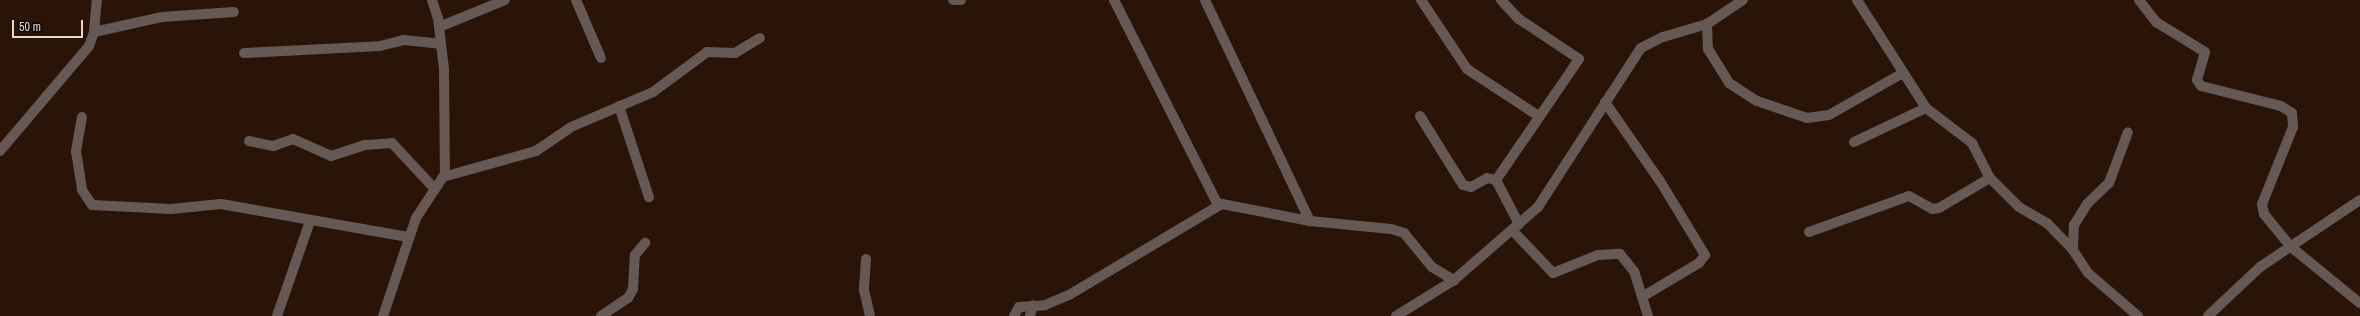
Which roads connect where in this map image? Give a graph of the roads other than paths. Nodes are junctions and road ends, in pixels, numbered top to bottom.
1 (98, 0) edge
2 (432, 0) edge
3 (505, 0) edge
4 (576, 0) edge
5 (953, 0) edge
6 (962, 0) edge
7 (1114, 0) edge
8 (1205, 0) edge
9 (1421, 0) edge
10 (1501, 0) edge
11 (1743, 0) edge
12 (1858, 0) edge
13 (2139, 0) edge
14 (234, 12) dead end
15 (1707, 24) junction
16 (439, 27) junction
17 (94, 32) junction
18 (760, 38) dead end
19 (440, 44) junction
20 (244, 53) dead end
21 (601, 58) dead end
22 (1903, 73) junction
23 (1605, 102) junction
24 (619, 106) junction
25 (1926, 108) junction
26 (1420, 116) dead end
27 (82, 117) dead end
28 (1540, 117) junction
29 (2128, 132) dead end
30 (249, 141) dead end
31 (1854, 142) dead end
32 (0, 151) edge
33 (445, 175) junction
34 (1990, 178) junction
35 (1496, 180) junction
36 (434, 188) junction
37 (649, 197) dead end
38 (2360, 200) edge
39 (1220, 205) junction
40 (310, 221) junction
41 (1310, 221) junction
42 (1516, 228) junction
43 (1809, 232) dead end
44 (408, 237) junction
45 (645, 243) dead end
46 (2291, 248) junction
47 (2073, 250) junction
48 (866, 259) dead end
49 (1454, 280) junction
50 (1642, 297) junction
51 (2360, 303) edge
52 (1033, 305) junction
53 (277, 316) edge
54 (383, 316) edge
55 (602, 316) edge
56 (870, 316) edge
57 (1014, 316) edge
58 (1030, 316) edge
59 (1396, 316) edge
60 (1648, 316) edge
61 (2138, 316) edge
62 (2208, 316) edge

1 - 17 street
2 - 16 street
3 - 16 street
4 - 21 street
5 - 6 street
7 - 39 street
8 - 41 street
9 - 28 street
10 - 28 street
11 - 15 street
12 - 22 street
13 - 46 street
14 - 17 street
15 - 22 street
15 - 23 street
16 - 19 street
17 - 32 street
18 - 24 street
19 - 20 street
19 - 33 street
22 - 25 street
23 - 42 street
23 - 50 street
24 - 33 street
24 - 37 street
25 - 31 street
25 - 34 street
26 - 35 street
27 - 40 street
28 - 35 street
29 - 47 street
30 - 36 street
33 - 36 street
34 - 43 street
34 - 47 street
35 - 42 street
36 - 44 street
38 - 46 street
39 - 41 street
39 - 52 street
40 - 44 street
40 - 53 street
41 - 49 street
42 - 49 street
42 - 50 street
44 - 54 street
45 - 55 street
46 - 51 street
46 - 62 street
47 - 61 street
48 - 56 street
49 - 59 street
50 - 60 street
52 - 57 street
52 - 58 street

